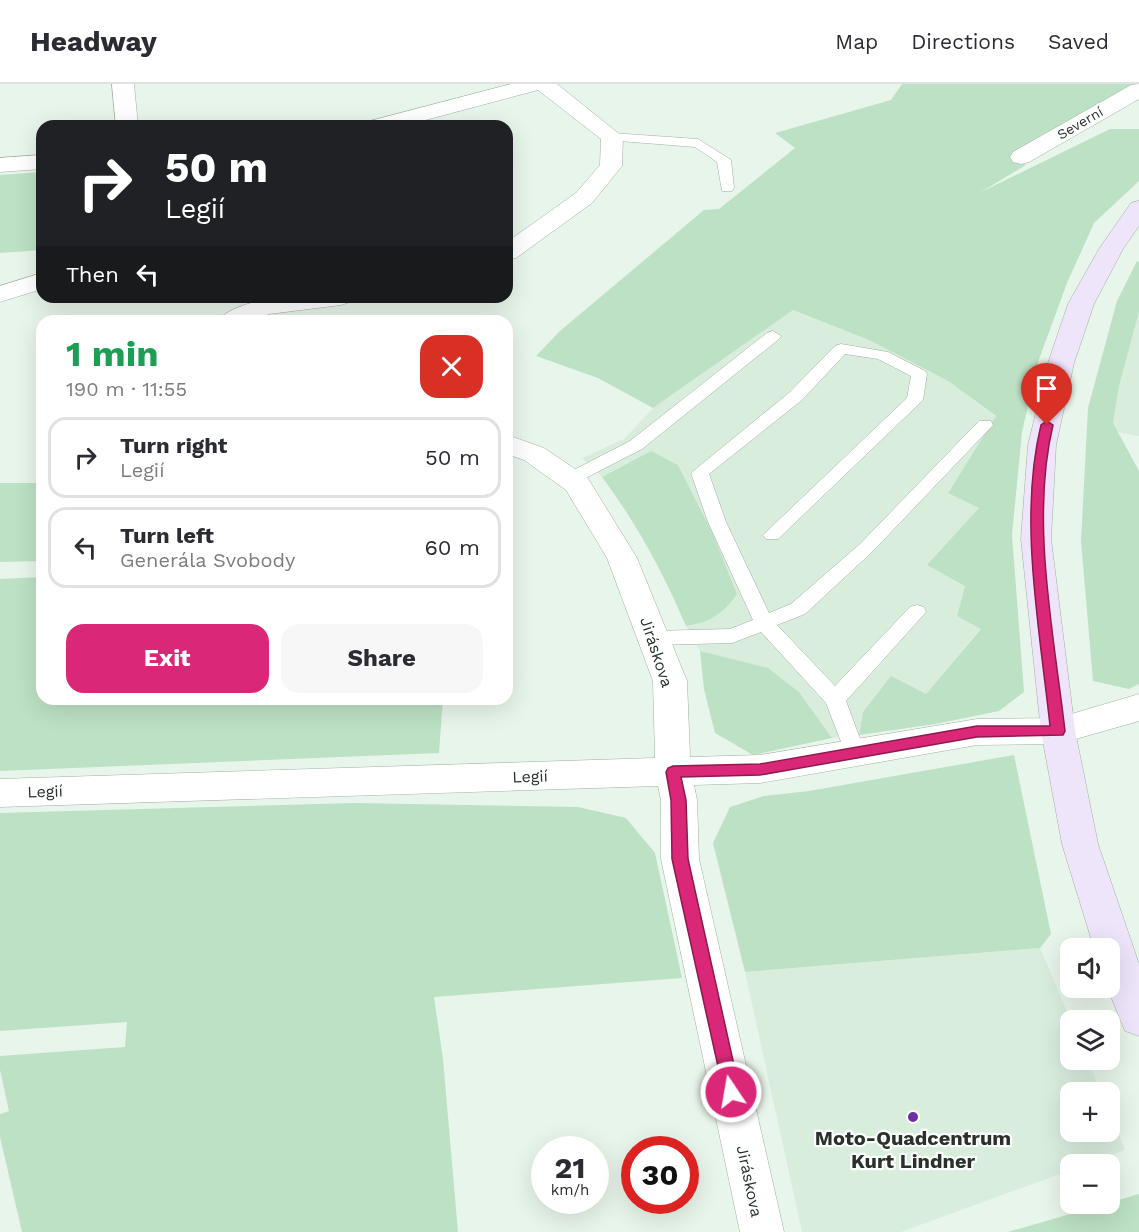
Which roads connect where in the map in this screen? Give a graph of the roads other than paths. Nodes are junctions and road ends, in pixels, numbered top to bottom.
1 (123, 84) edge
2 (534, 84) edge
3 (1139, 90) edge
4 (126, 120) edge
5 (400, 120) edge
6 (612, 137) junction
7 (1021, 157) dead end
8 (36, 162) edge
9 (0, 165) edge
10 (727, 188) dead end
11 (1139, 208) edge
12 (513, 249) edge
13 (36, 283) edge
14 (0, 294) edge
15 (295, 303) edge
16 (245, 315) edge
17 (773, 336) dead end
18 (985, 425) dead end
19 (513, 446) edge
20 (570, 479) junction
21 (772, 535) dead end
22 (916, 612) dead end
23 (765, 623) junction
24 (654, 638) junction
25 (835, 699) junction
26 (1139, 707) edge
27 (1058, 731) junction
28 (855, 752) junction
29 (673, 772) junction
30 (0, 793) edge
31 (1139, 1018) edge
32 (762, 1232) edge

1 - 4 street
2 - 5 street
2 - 6 street
3 - 7 street, Severní
6 - 10 lane
6 - 12 street
8 - 9 street
11 - 27 main road
13 - 14 street
15 - 16 street
17 - 20 lane
18 - 23 lane
19 - 20 street, Jiráskova
20 - 24 street, Jiráskova
21 - 23 lane
22 - 25 lane
23 - 24 lane
23 - 25 lane
24 - 29 street, Jiráskova
25 - 28 lane
26 - 27 street, Legií
27 - 28 street, Legií
27 - 31 main road
28 - 29 street, Legií
29 - 30 street, Legií
29 - 32 street, Jiráskova

